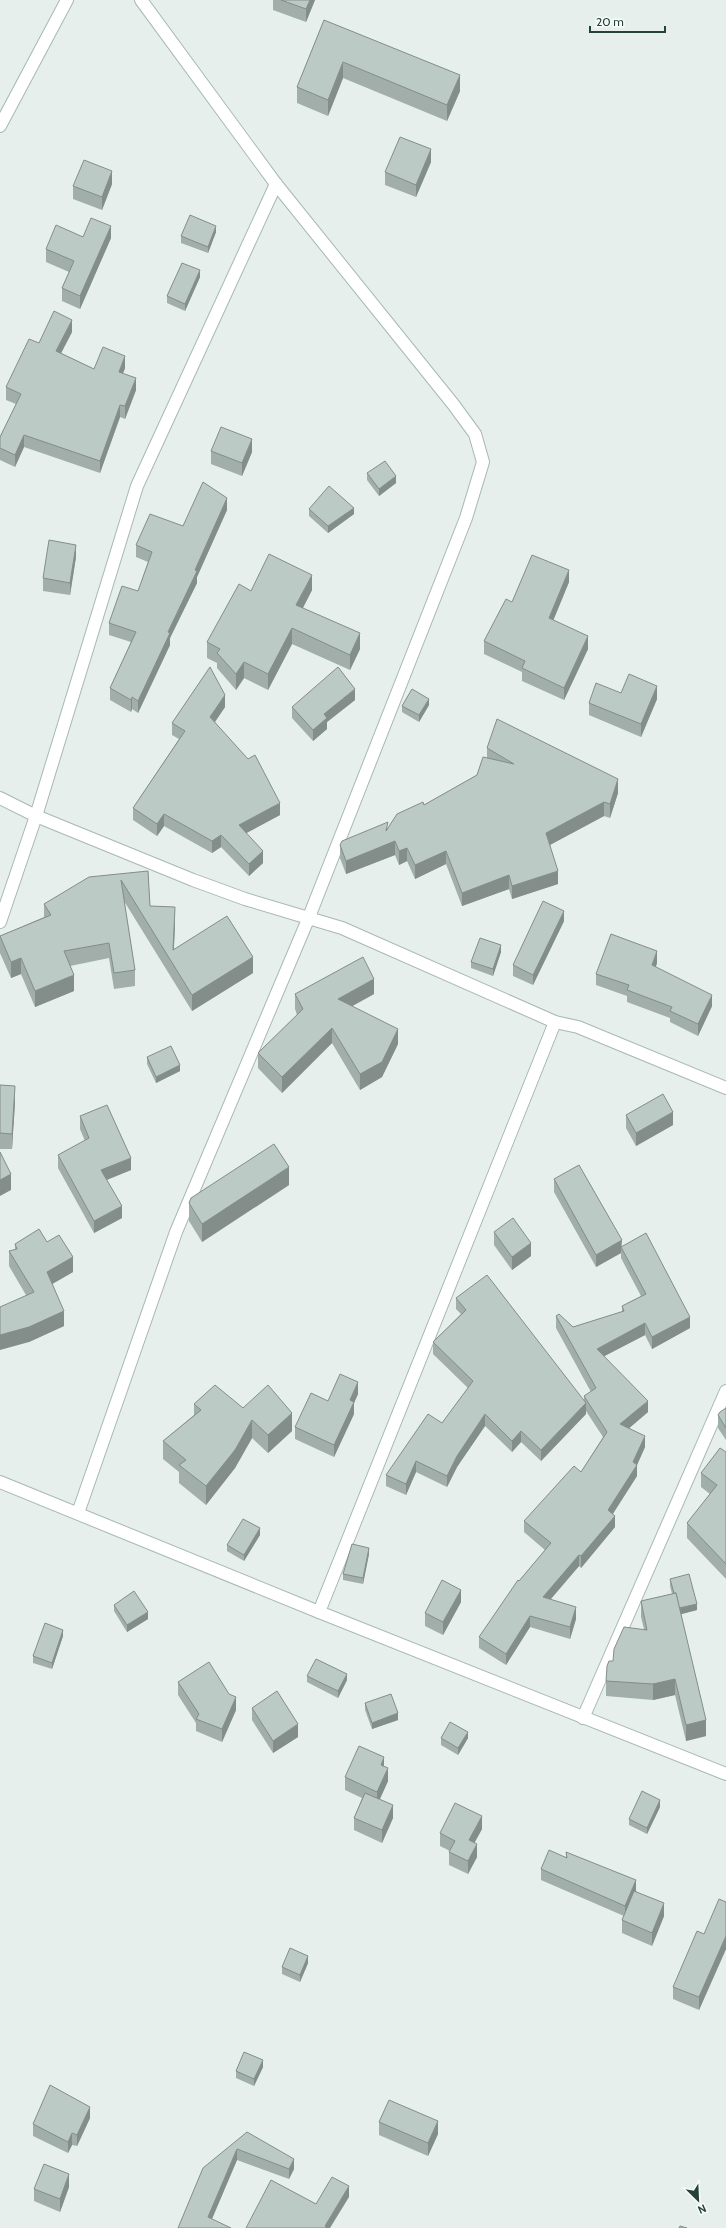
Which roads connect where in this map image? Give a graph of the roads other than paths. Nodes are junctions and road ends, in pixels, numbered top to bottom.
1 (67, 0) edge
2 (141, 0) edge
3 (0, 126) edge
4 (276, 184) junction
5 (0, 798) edge
6 (36, 816) junction
7 (309, 917) junction
8 (0, 922) edge
9 (555, 1022) junction
10 (726, 1088) edge
11 (726, 1391) edge
12 (0, 1482) edge
13 (78, 1514) junction
14 (318, 1612) junction
15 (583, 1718) junction
16 (726, 1774) edge

1 - 3 street
2 - 4 street
4 - 6 street
4 - 7 street
5 - 6 street
6 - 7 street
6 - 8 street
7 - 9 street
7 - 13 street
9 - 10 street
9 - 14 street
11 - 15 street
12 - 13 street
13 - 14 street
14 - 15 street
15 - 16 street

